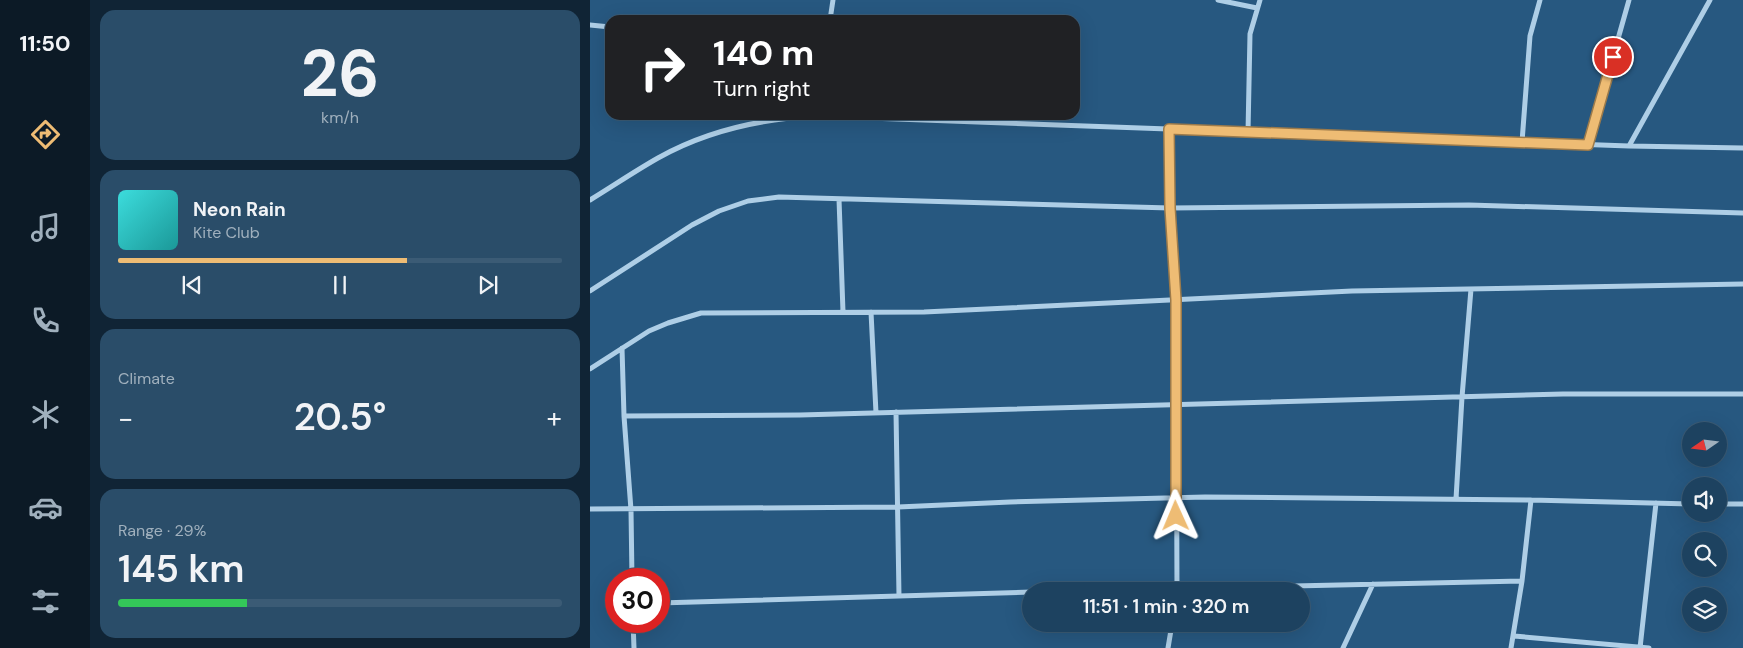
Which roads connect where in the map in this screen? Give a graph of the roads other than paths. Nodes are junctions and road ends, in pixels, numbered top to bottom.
1 (833, 0) edge
2 (1218, 0) edge
3 (1260, 0) edge
4 (1540, 0) edge
5 (1629, 0) edge
6 (1710, 0) edge
7 (1256, 8) junction
8 (831, 15) edge
9 (590, 25) edge
10 (605, 26) edge
11 (768, 120) edge
12 (924, 120) edge
13 (1169, 129) junction
14 (1248, 132) junction
15 (1522, 142) junction
16 (1588, 145) junction
17 (1629, 146) junction
18 (1743, 148) edge
19 (839, 199) junction
20 (590, 200) edge
21 (1170, 208) junction
22 (1743, 213) edge
23 (1743, 284) edge
24 (1471, 289) junction
25 (590, 291) edge
26 (1176, 300) junction
27 (842, 312) junction
28 (871, 312) junction
29 (622, 348) junction
30 (590, 369) edge
31 (1743, 394) edge
32 (1462, 397) junction
33 (1175, 404) junction
34 (896, 412) junction
35 (876, 413) junction
36 (624, 416) junction
37 (1176, 498) junction
38 (1456, 499) junction
39 (1531, 500) junction
40 (1656, 503) junction
41 (1682, 504) edge
42 (1727, 504) edge
43 (1743, 504) edge
44 (898, 507) junction
45 (590, 509) edge
46 (632, 510) junction
47 (632, 568) edge
48 (1522, 581) junction
49 (1177, 582) edge
50 (1373, 584) junction
51 (1310, 586) edge
52 (1022, 592) edge
53 (899, 596) junction
54 (670, 603) edge
55 (1171, 632) edge
56 (634, 633) edge
57 (1514, 636) junction
58 (634, 648) edge
59 (1168, 648) edge
60 (1343, 648) edge
61 (1511, 648) edge
62 (1640, 648) edge
63 (1648, 648) edge

1 - 8 street
2 - 7 street
3 - 7 street
4 - 15 street
5 - 16 street
6 - 17 street
7 - 14 street
9 - 10 street
11 - 20 street
12 - 13 street
13 - 14 street
13 - 21 street
14 - 15 street
15 - 16 street
16 - 17 street
17 - 18 street
19 - 21 street
19 - 25 street
19 - 27 street
21 - 22 street
21 - 26 street
23 - 24 street
24 - 26 street
24 - 32 street
26 - 28 street
26 - 33 street
27 - 28 street
27 - 29 street
28 - 35 street
29 - 30 street
29 - 36 street
31 - 32 street
32 - 33 street
32 - 38 street
33 - 34 street
33 - 37 street
34 - 35 street
34 - 44 street
35 - 36 street
36 - 46 street
37 - 38 street
37 - 44 street
37 - 49 street
38 - 39 street
39 - 40 street
39 - 48 street
40 - 41 street
40 - 62 street
42 - 43 street
44 - 46 street
44 - 53 street
45 - 46 street
46 - 47 street
48 - 50 street
48 - 57 street
50 - 51 street
50 - 60 street
52 - 53 street
53 - 54 street
55 - 59 street
56 - 58 street
57 - 61 street
57 - 62 street
62 - 63 street

